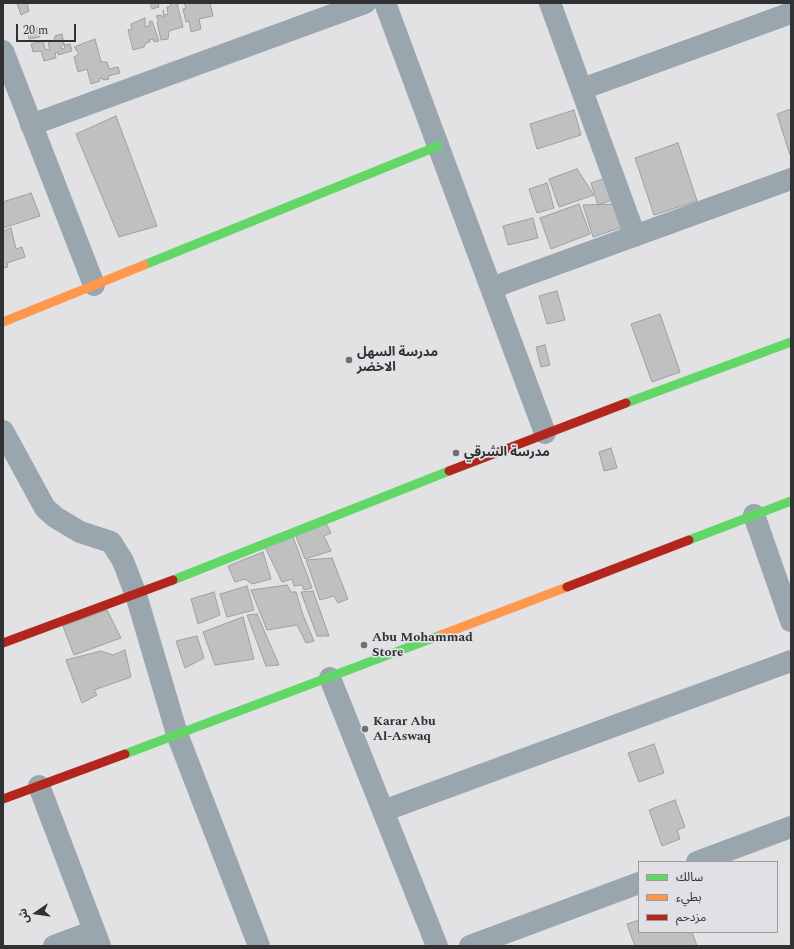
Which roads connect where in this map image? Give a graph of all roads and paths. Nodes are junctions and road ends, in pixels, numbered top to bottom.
1 (365, 3) edge
2 (385, 3) edge
3 (550, 3) edge
4 (791, 13) edge
5 (3, 51) edge
6 (582, 89) junction
7 (31, 126) junction
8 (438, 146) junction
9 (791, 179) edge
10 (635, 236) junction
11 (94, 285) junction
12 (491, 288) junction
13 (3, 322) edge
14 (791, 342) edge
15 (3, 431) edge
16 (545, 433) junction
17 (791, 501) edge
18 (754, 515) junction
19 (136, 595) junction
20 (791, 621) edge
21 (3, 643) edge
22 (791, 661) edge
23 (330, 678) junction
24 (176, 734) junction
25 (39, 786) junction
26 (3, 799) edge
27 (383, 811) junction
28 (791, 827) edge
29 (700, 861) edge
30 (638, 884) edge
31 (97, 938) edge
32 (54, 946) edge
33 (259, 946) edge
34 (437, 946) edge
35 (470, 946) edge

1 - 7 street
2 - 8 street
3 - 6 street
4 - 6 street
5 - 7 street
6 - 10 street
7 - 11 street
8 - 11 street
8 - 12 street
9 - 10 street
10 - 12 street
11 - 13 street
12 - 16 street
14 - 16 street
15 - 19 street
16 - 19 street
17 - 18 street
18 - 20 street
18 - 23 street
19 - 21 street
19 - 24 street
22 - 27 street
23 - 24 street
23 - 27 street
24 - 25 street
24 - 33 street
25 - 26 street
25 - 31 street
27 - 34 street
28 - 29 street
30 - 35 street
31 - 32 street

